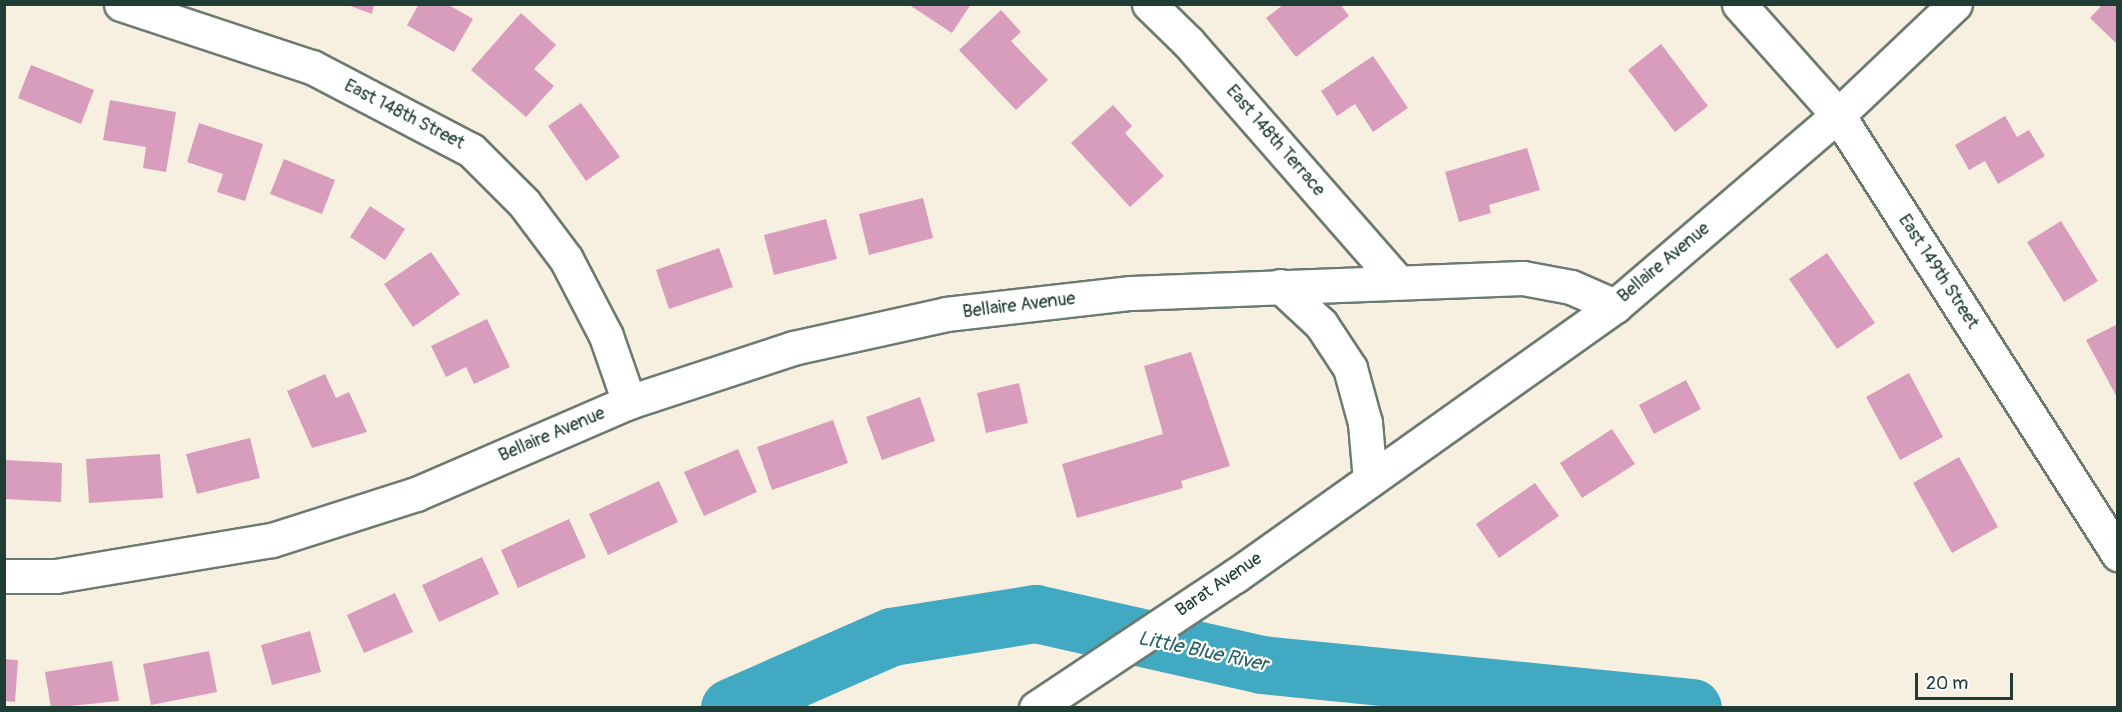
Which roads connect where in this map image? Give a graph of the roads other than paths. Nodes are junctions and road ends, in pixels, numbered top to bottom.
1 (121, 4) edge
2 (1149, 4) edge
3 (1739, 4) edge
4 (1955, 4) edge
5 (1838, 115) junction
6 (1397, 281) junction
7 (1280, 286) junction
8 (1615, 306) junction
9 (629, 402) junction
10 (1370, 480) junction
11 (2118, 554) edge
12 (4, 576) edge
13 (1047, 700) edge

1 - 9 street, East 148th Street
2 - 6 street, East 148th Terrace
3 - 5 street, East 149th Street
4 - 5 street, Bellaire Avenue
5 - 8 street, Bellaire Avenue
5 - 11 street, East 149th Street
6 - 7 street, Bellaire Avenue
6 - 8 street, Bellaire Avenue
7 - 9 street, Bellaire Avenue
7 - 10 street
8 - 10 street, Barat Avenue
9 - 12 street, Bellaire Avenue
10 - 13 street, Barat Avenue

